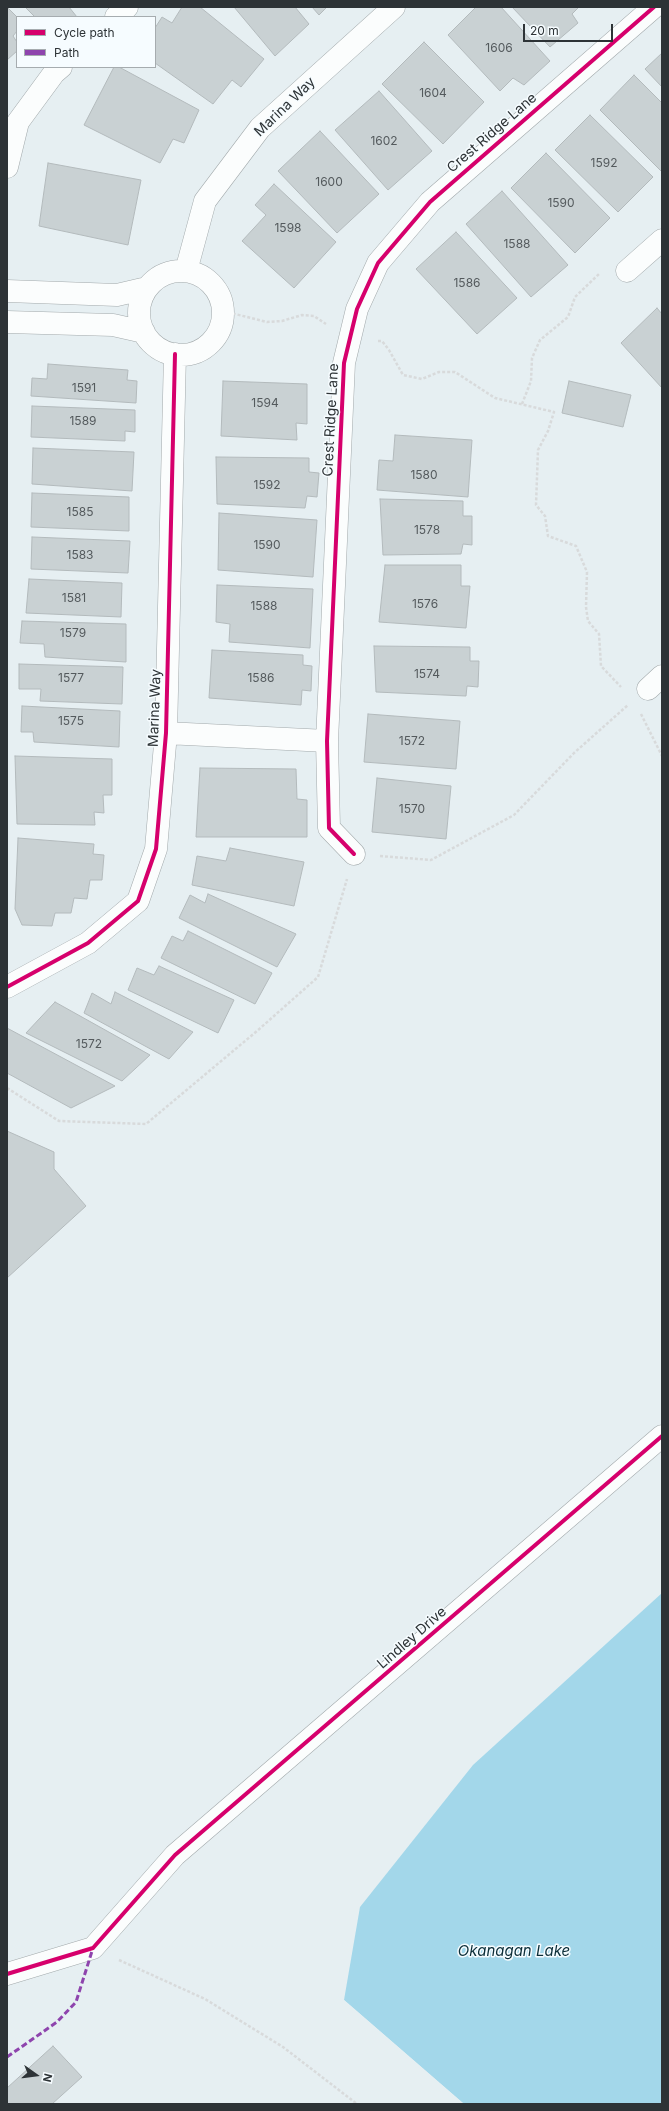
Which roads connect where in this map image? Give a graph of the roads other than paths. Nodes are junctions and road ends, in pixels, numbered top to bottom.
1 (127, 7) edge
2 (394, 7) edge
3 (654, 7) edge
4 (117, 16) edge
5 (60, 68) edge
6 (7, 167) edge
7 (662, 240) edge
8 (186, 271) junction
9 (627, 271) road end
10 (147, 288) junction
11 (7, 291) edge
12 (7, 322) edge
13 (144, 332) junction
14 (175, 354) junction
15 (166, 733) junction
16 (327, 741) junction
17 (354, 854) road end
18 (7, 986) edge
19 (662, 1436) edge
20 (7, 1974) edge

1 - 4 street
2 - 8 street, Marina Way
3 - 16 street, Crest Ridge Lane
5 - 6 street
7 - 9 street
8 - 10 street
8 - 14 street
10 - 11 street
10 - 13 street
12 - 13 street
13 - 14 street
14 - 15 street, Marina Way
15 - 16 street
15 - 18 street, Marina Way
16 - 17 street, Crest Ridge Lane
19 - 20 street, Lindley Drive

